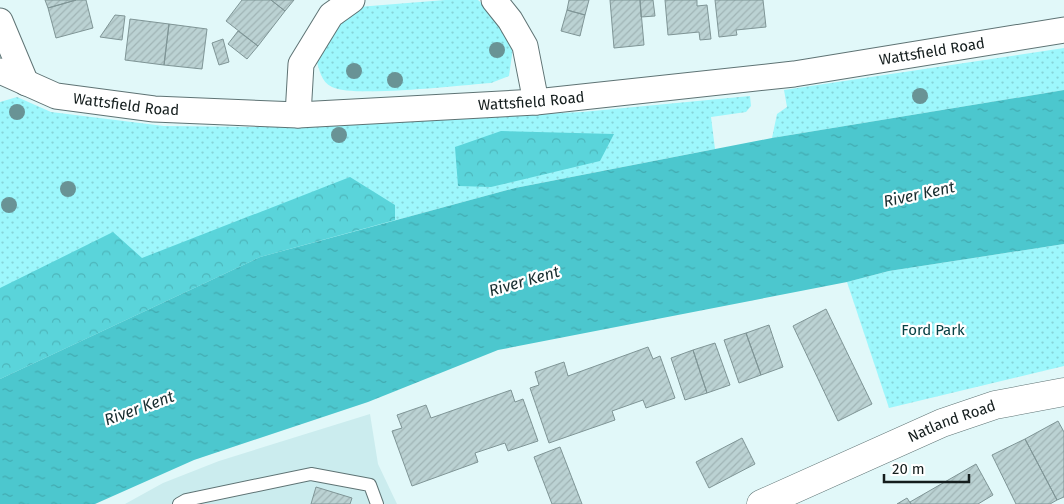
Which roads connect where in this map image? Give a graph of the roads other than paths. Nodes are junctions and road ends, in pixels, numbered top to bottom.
1 (352, 0) edge
2 (494, 0) edge
3 (0, 21) edge
4 (1064, 30) edge
5 (1, 72) edge
6 (26, 83) junction
7 (536, 102) junction
8 (298, 115) junction
9 (1064, 392) edge
10 (797, 497) edge
11 (179, 504) edge
12 (377, 504) edge
13 (761, 504) edge

1 - 8 street
2 - 7 street
3 - 6 street
4 - 7 street, Wattsfield Road
5 - 6 street, Wattsfield Road
6 - 8 street, Wattsfield Road
7 - 8 street, Wattsfield Road
9 - 10 street, Natland Road
10 - 13 street, Natland Road
11 - 12 lane

